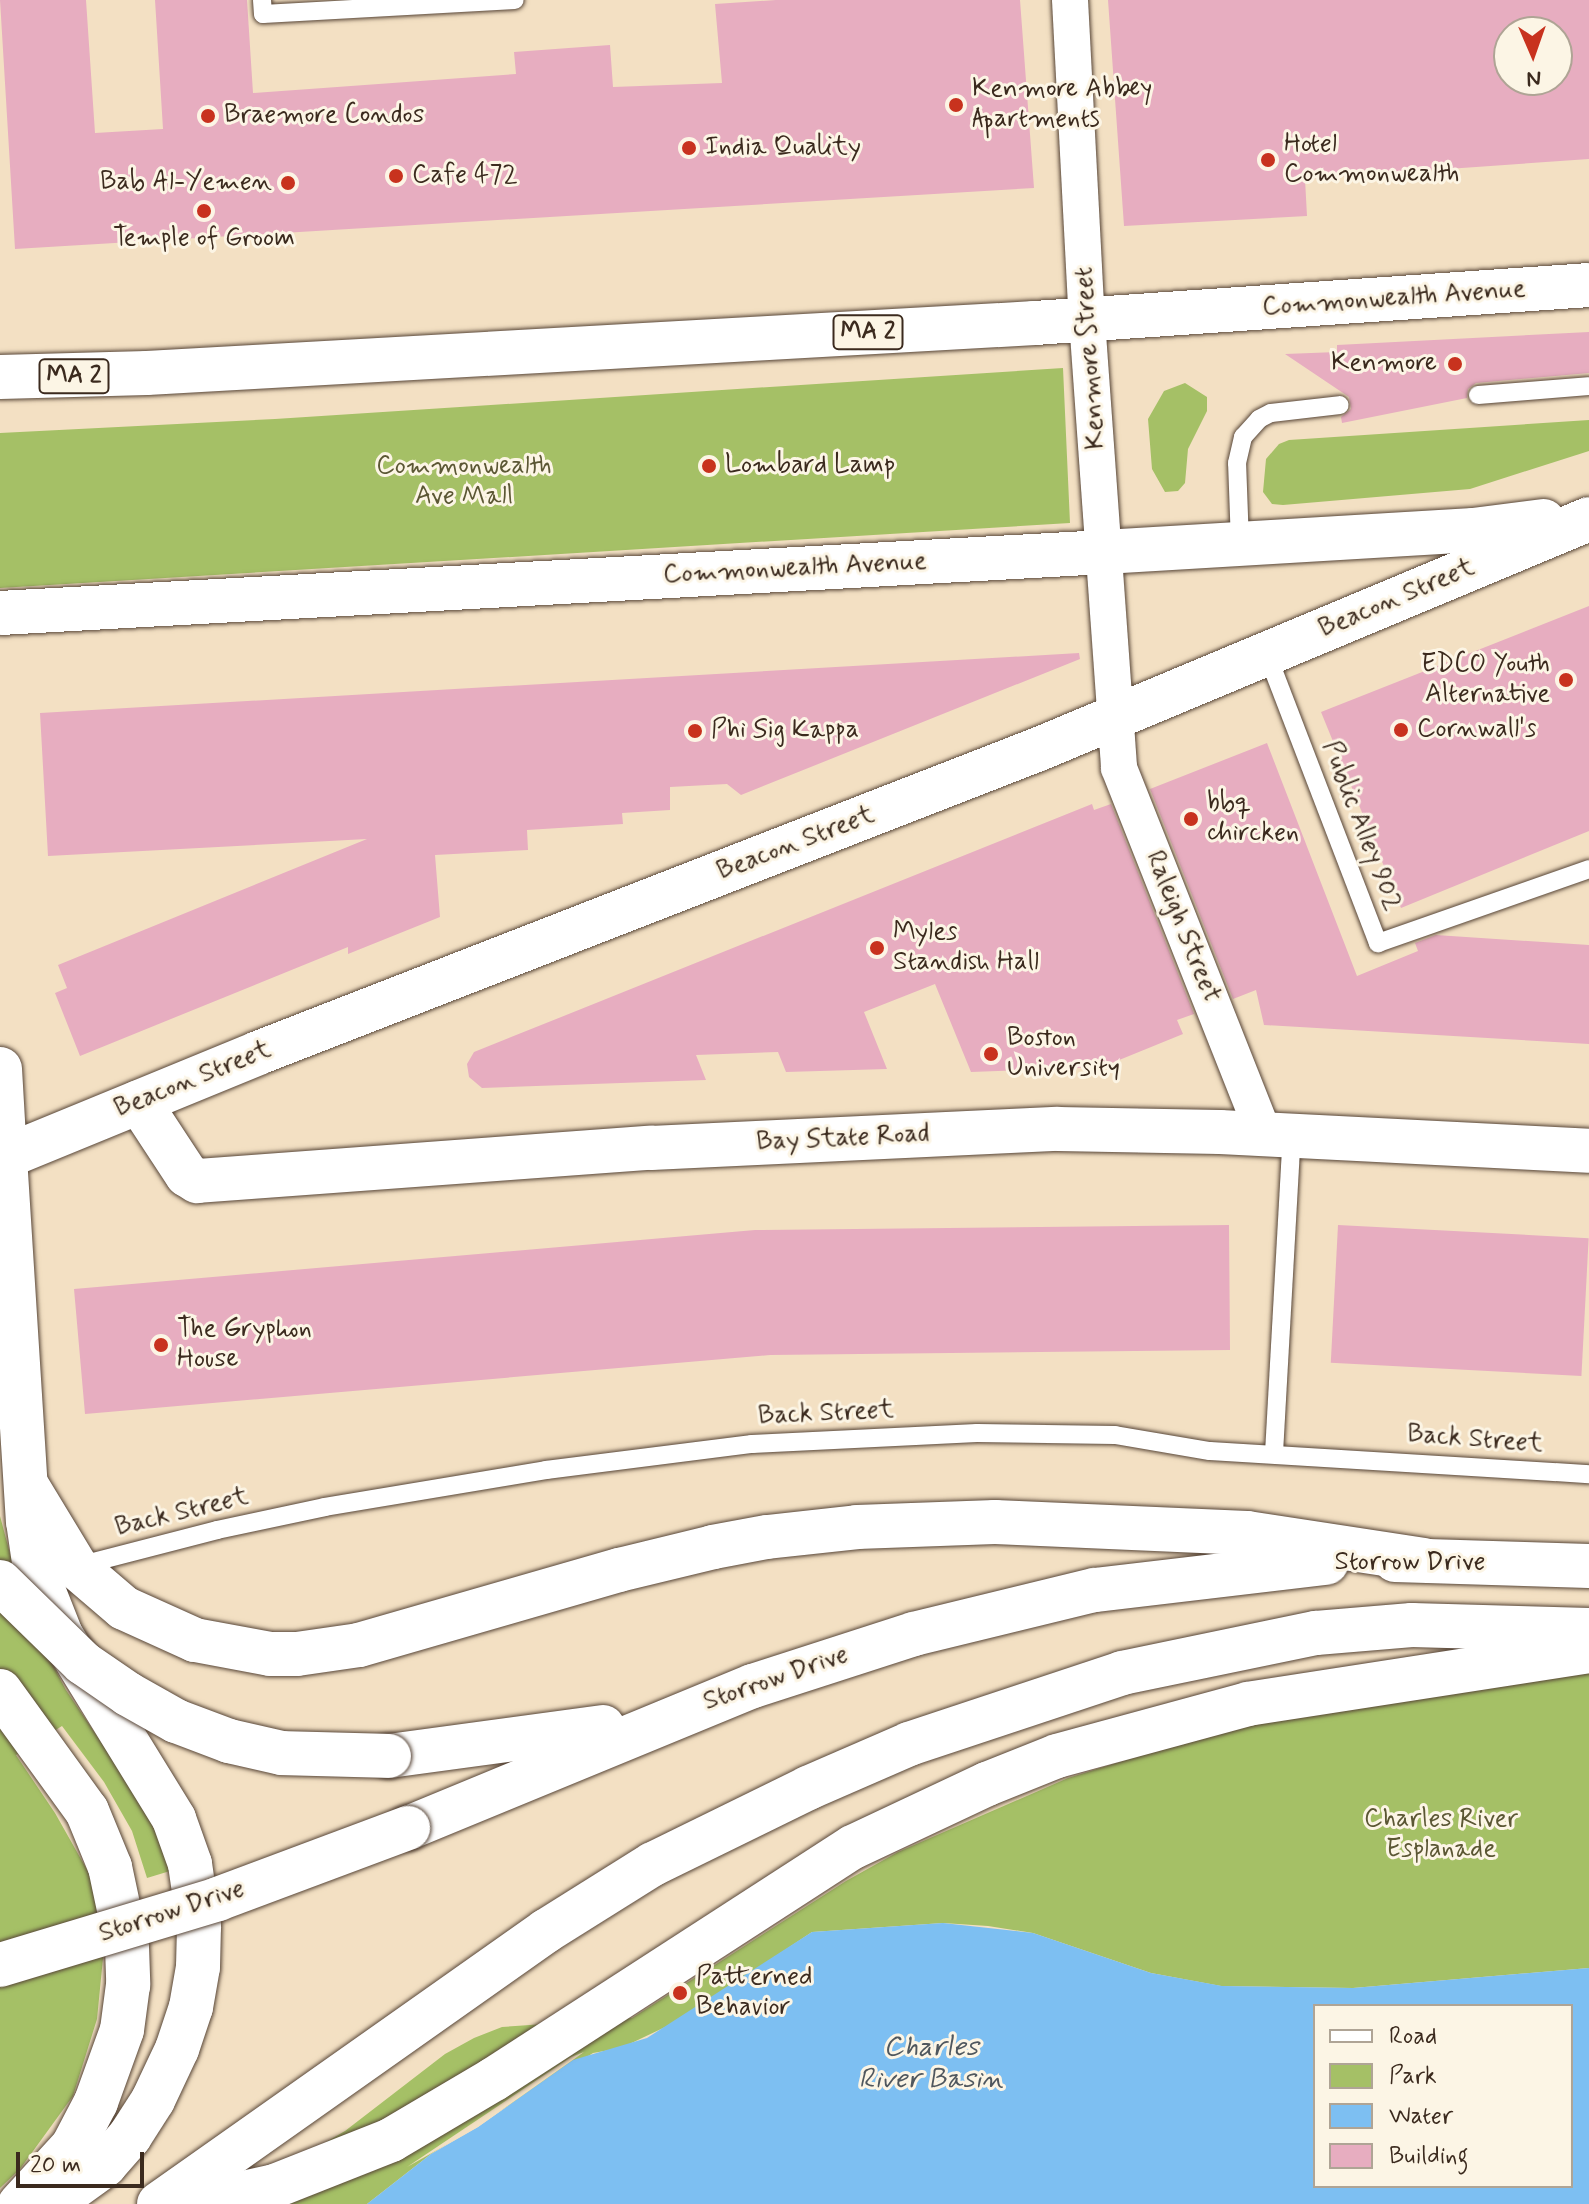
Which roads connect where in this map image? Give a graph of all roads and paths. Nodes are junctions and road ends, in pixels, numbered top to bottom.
1 (262, 0) edge
2 (515, 0) edge
3 (1070, 0) edge
4 (1589, 285) edge
5 (1087, 320) junction
6 (0, 377) edge
7 (1589, 386) edge
8 (1478, 395) dead end
9 (1340, 405) dead end
10 (1589, 510) edge
11 (1589, 519) edge
12 (1240, 543) junction
13 (1104, 552) junction
14 (0, 613) edge
15 (1266, 654) junction
16 (1116, 717) junction
17 (1589, 869) edge
18 (0, 1069) edge
19 (139, 1102) junction
20 (1278, 1135) junction
21 (1589, 1151) edge
22 (2, 1158) edge
23 (1274, 1453) junction
24 (1589, 1474) edge
25 (27, 1486) junction
26 (1424, 1560) junction
27 (1589, 1566) edge
28 (76, 1567) junction
29 (0, 1582) edge
30 (1589, 1630) edge
31 (1589, 1651) edge
32 (0, 1691) edge
33 (676, 1715) junction
34 (0, 1965) edge
35 (204, 2203) edge
36 (20, 2204) edge
37 (51, 2204) edge
38 (159, 2204) edge

1 - 2 lane
3 - 5 street, Kenmore Street
4 - 5 main road, Commonwealth Avenue / MA 2
5 - 6 main road, Commonwealth Avenue / MA 2
5 - 13 street, Kenmore Street
7 - 8 lane
9 - 12 lane
10 - 12 main road, Commonwealth Avenue
11 - 15 main road, Beacon Street
12 - 13 main road, Commonwealth Avenue
13 - 14 main road, Commonwealth Avenue
13 - 16 street, Kenmore Street
15 - 16 main road, Beacon Street
15 - 17 lane, Public Alley 902
16 - 19 main road, Beacon Street
16 - 20 street, Raleigh Street
18 - 22 main road
19 - 20 main road, Bay State Road
19 - 22 main road, Beacon Street
20 - 21 main road, Bay State Road
20 - 23 lane, Raleigh Street
22 - 25 main road
23 - 24 lane, Back Street
23 - 28 lane, Back Street
25 - 28 main road
25 - 37 main road
26 - 27 main road, Storrow Drive
26 - 28 main road
26 - 33 main road, Storrow Drive
29 - 33 main road, bridge
30 - 38 main road
31 - 35 main road
32 - 36 main road
33 - 34 main road, Storrow Drive, bridge

